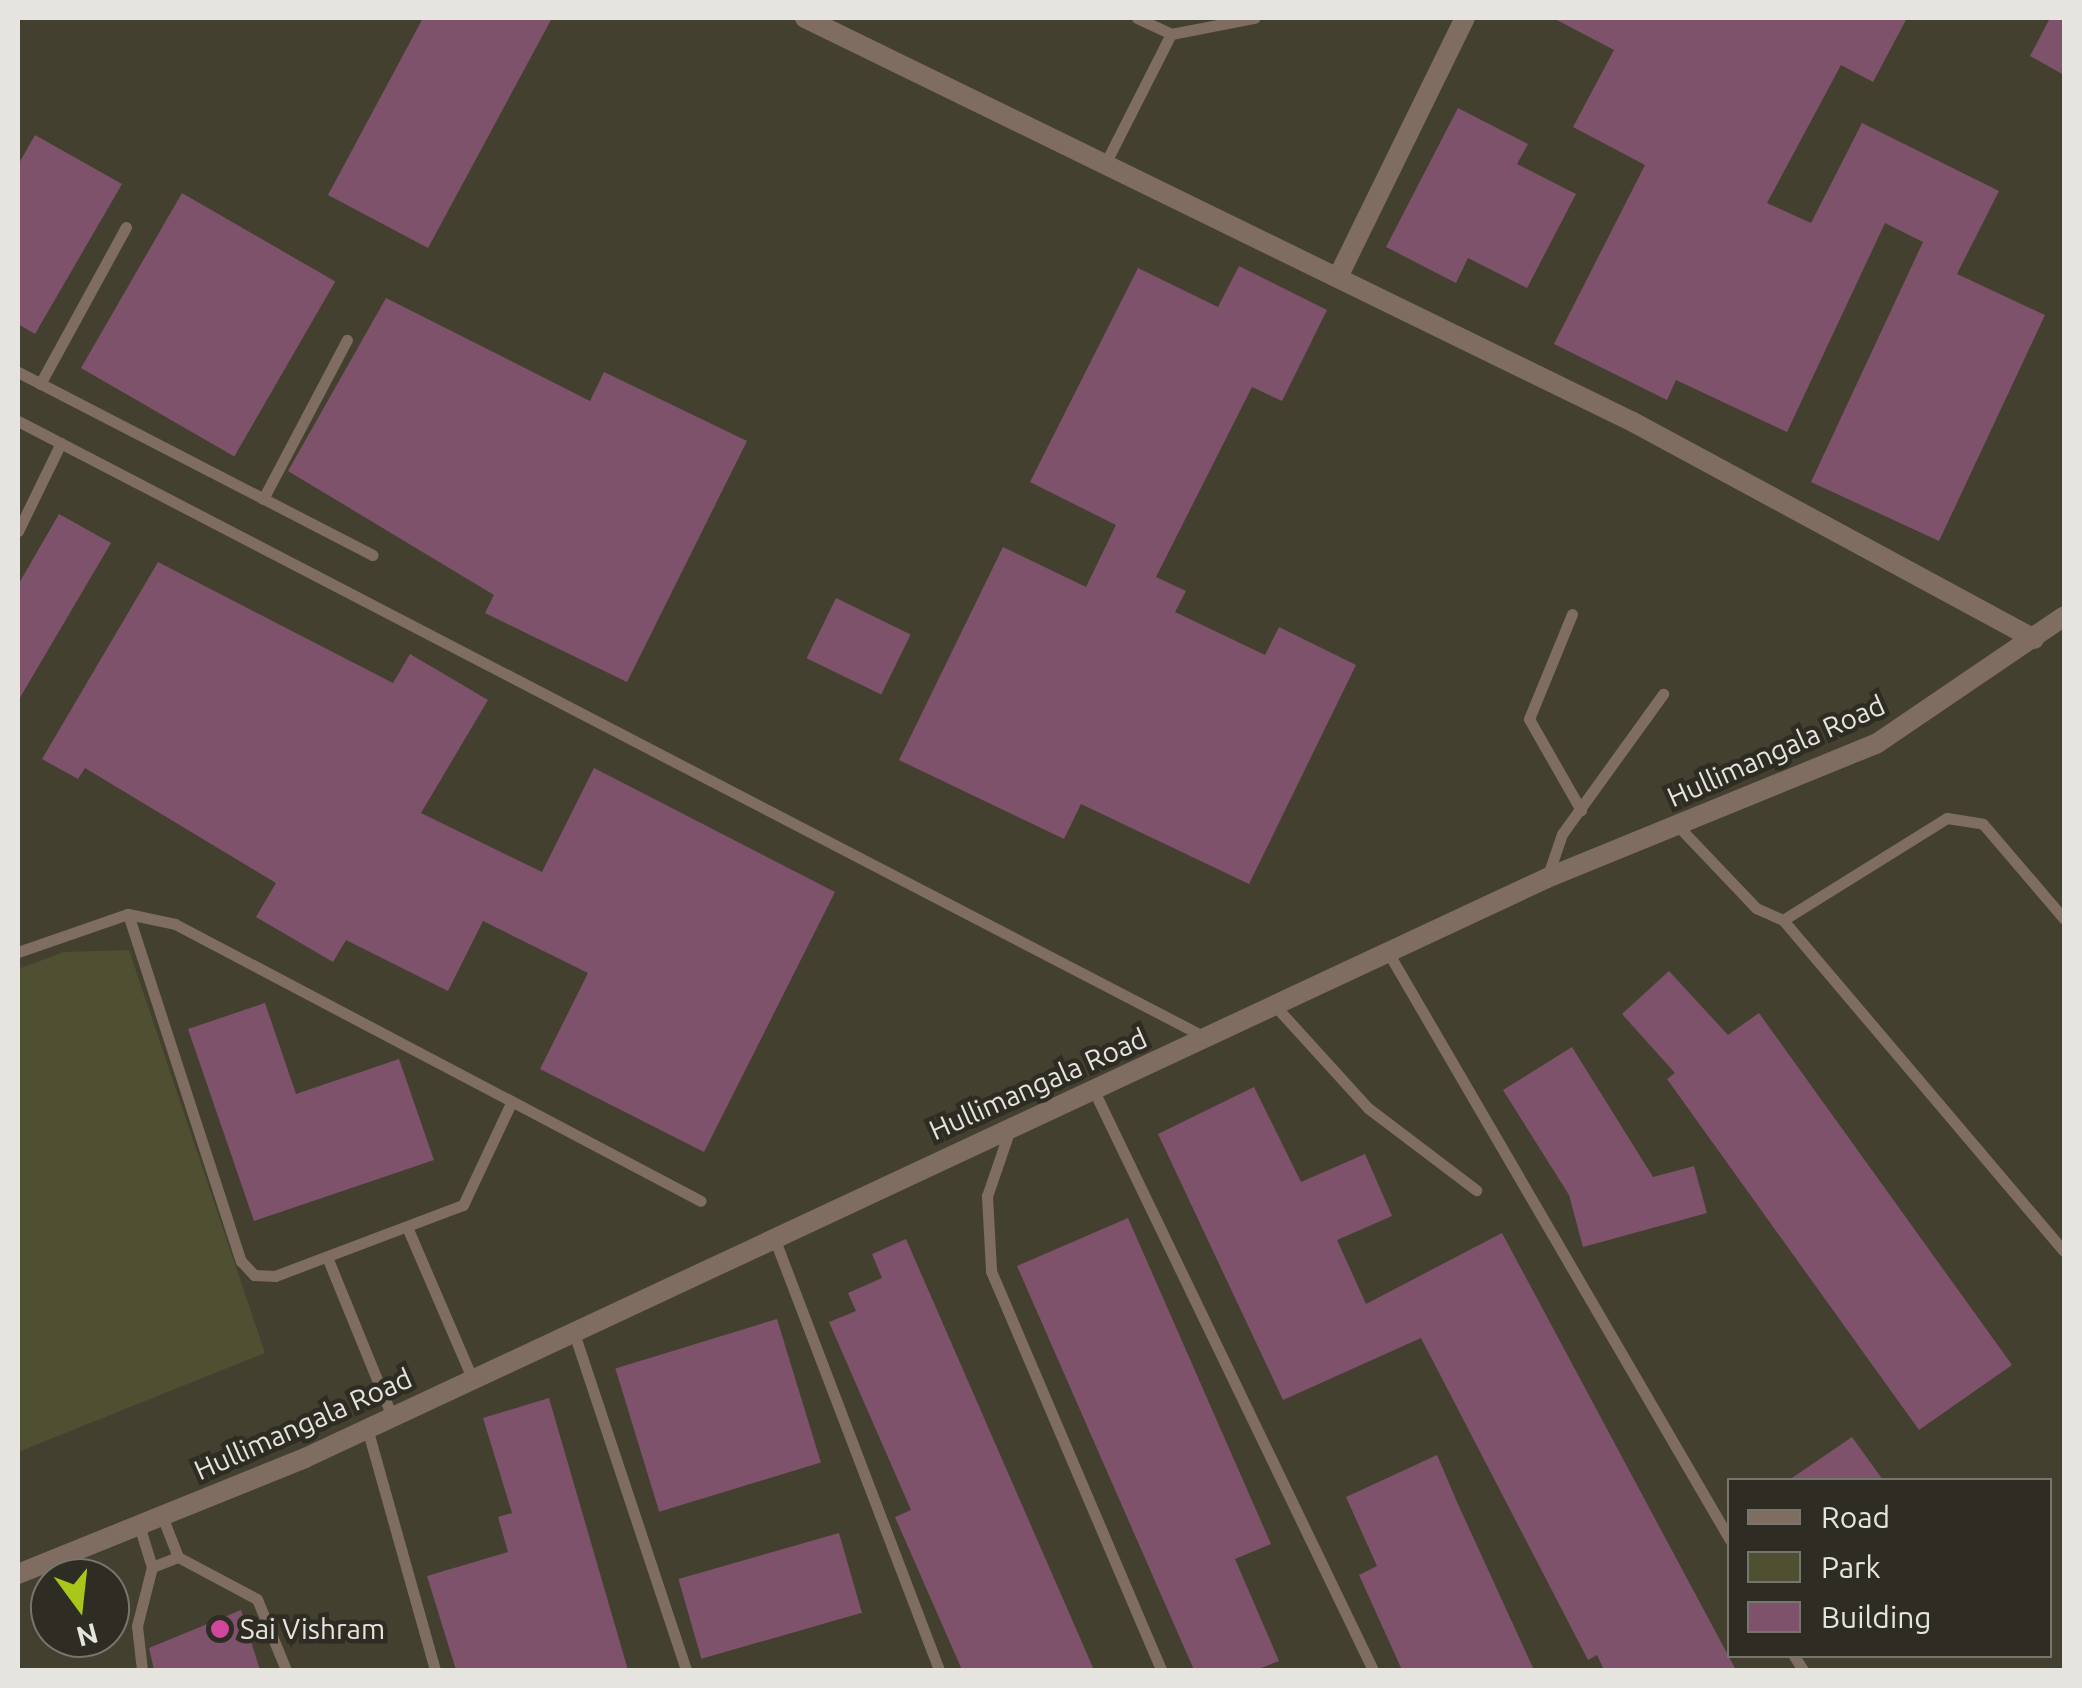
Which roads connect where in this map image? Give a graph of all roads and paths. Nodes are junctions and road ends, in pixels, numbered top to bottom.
1 (805, 18) edge
2 (1138, 18) edge
3 (1254, 18) edge
4 (1465, 18) edge
5 (1172, 34) junction
6 (1105, 164) junction
7 (126, 226) dead end
8 (1338, 277) junction
9 (348, 340) dead end
10 (18, 372) edge
11 (40, 384) junction
12 (18, 421) edge
13 (61, 443) junction
14 (263, 499) junction
15 (18, 531) edge
16 (372, 554) dead end
17 (1572, 614) dead end
18 (2064, 616) edge
19 (2034, 640) junction
20 (1663, 694) dead end
21 (1582, 810) junction
22 (1677, 825) junction
23 (1547, 878) junction
24 (128, 914) junction
25 (2064, 918) edge
26 (1783, 920) junction
27 (18, 952) edge
28 (1390, 954) junction
29 (1276, 1008) junction
30 (1207, 1038) junction
31 (1093, 1089) junction
32 (511, 1103) junction
33 (1012, 1124) junction
34 (1476, 1190) dead end
35 (701, 1201) dead end
36 (407, 1227) junction
37 (773, 1234) junction
38 (2064, 1251) edge
39 (328, 1257) junction
40 (573, 1330) junction
41 (472, 1378) junction
42 (392, 1416) junction
43 (367, 1428) junction
44 (162, 1516) junction
45 (139, 1525) junction
46 (1727, 1535) edge
47 (178, 1556) junction
48 (152, 1567) junction
49 (18, 1574) edge
50 (142, 1670) edge
51 (286, 1670) edge
52 (435, 1670) edge
53 (686, 1670) edge
54 (939, 1670) edge
55 (1161, 1670) edge
56 (1373, 1670) edge

1 - 6 street
2 - 5 lane
3 - 5 lane
4 - 8 street
5 - 6 lane
6 - 8 street
7 - 11 lane
8 - 19 street
9 - 14 lane
10 - 11 lane
11 - 14 lane
12 - 13 lane
13 - 15 lane
13 - 30 lane
14 - 16 lane
17 - 21 lane
18 - 19 street, Hullimangala Road
19 - 22 street, Hullimangala Road
20 - 21 lane
21 - 23 lane
22 - 23 street, Hullimangala Road
22 - 26 lane
23 - 28 street, Hullimangala Road
24 - 27 lane
24 - 32 lane
24 - 39 lane
25 - 26 lane
26 - 38 lane
28 - 29 street, Hullimangala Road
28 - 46 lane
29 - 30 street, Hullimangala Road
29 - 34 lane
30 - 31 street, Hullimangala Road
31 - 33 street, Hullimangala Road
31 - 56 lane
32 - 35 lane
32 - 36 lane
33 - 37 street, Hullimangala Road
33 - 55 lane
36 - 39 lane
36 - 41 lane
37 - 40 street, Hullimangala Road
37 - 54 lane
39 - 42 lane
40 - 41 street, Hullimangala Road
40 - 53 lane
41 - 42 street, Hullimangala Road
42 - 43 street, Hullimangala Road
43 - 44 street, Hullimangala Road
43 - 52 lane
44 - 45 street, Hullimangala Road
44 - 47 lane
45 - 48 lane
45 - 49 street, Hullimangala Road
47 - 48 lane
47 - 51 lane
48 - 50 lane

